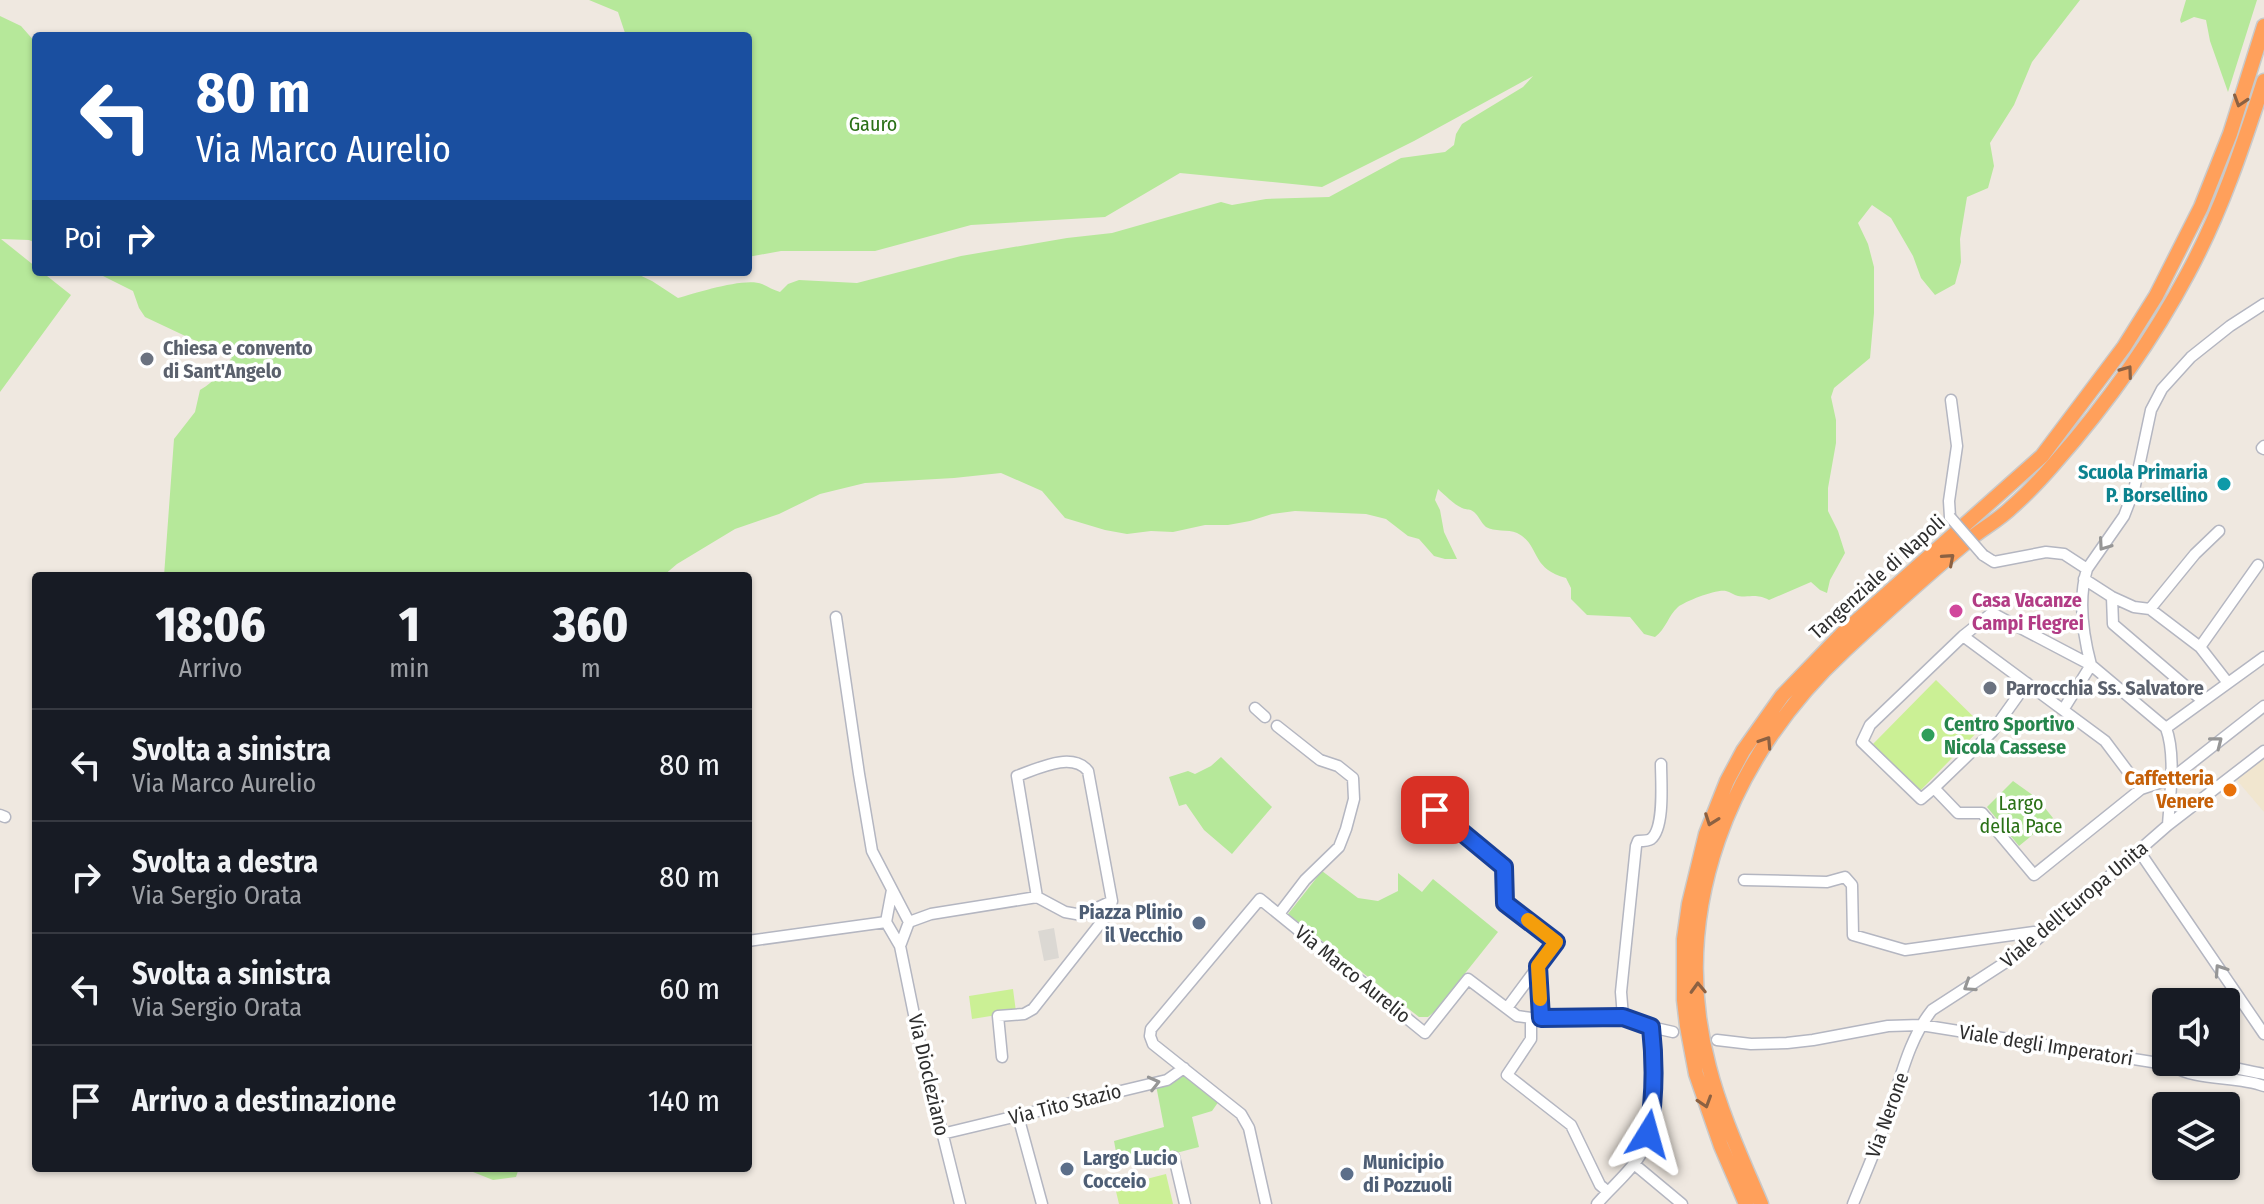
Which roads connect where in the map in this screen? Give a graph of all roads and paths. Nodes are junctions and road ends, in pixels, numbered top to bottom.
1 (2264, 26) edge
2 (2264, 81) edge
3 (2261, 310) edge
4 (1951, 400) dead end
5 (2219, 531) dead end
6 (2258, 565) dead end
7 (2086, 574) junction
8 (2112, 597) junction
9 (2150, 609) junction
10 (836, 617) dead end
11 (1963, 636) junction
12 (2200, 647) junction
13 (2264, 657) edge
14 (2091, 665) junction
15 (2027, 683) junction
16 (2228, 683) junction
17 (2203, 701) junction
18 (2264, 706) edge
19 (1255, 708) dead end
20 (2063, 710) junction
21 (1265, 717) dead end
22 (1277, 726) dead end
23 (2166, 728) junction
24 (2264, 751) edge
25 (1661, 764) dead end
26 (2171, 779) junction
27 (1934, 788) junction
28 (2141, 789) junction
29 (1435, 810) dead end
30 (2168, 825) junction
31 (2139, 851) junction
32 (1744, 880) dead end
33 (892, 890) junction
34 (1037, 897) junction
35 (1112, 901) junction
36 (1279, 914) junction
37 (886, 922) junction
38 (909, 922) junction
39 (2040, 937) junction
40 (752, 940) edge
41 (900, 946) junction
42 (1538, 966) junction
43 (1507, 1008) junction
44 (1623, 1017) junction
45 (1536, 1018) junction
46 (1921, 1025) junction
47 (1651, 1027) junction
48 (1673, 1032) dead end
49 (2264, 1034) edge
50 (1717, 1040) dead end
51 (1002, 1057) dead end
52 (2152, 1062) edge
53 (1184, 1068) junction
54 (2240, 1070) edge
55 (2264, 1074) edge
56 (2212, 1076) edge
57 (2261, 1083) edge
58 (1018, 1116) junction
59 (942, 1134) junction
60 (1174, 1157) dead end
61 (1634, 1164) junction
62 (1607, 1191) junction
63 (960, 1204) edge
64 (1042, 1204) edge
65 (1185, 1204) edge
66 (1266, 1204) edge
67 (1597, 1204) edge
68 (1682, 1204) edge
69 (1746, 1204) edge
70 (1761, 1204) edge
71 (1853, 1204) edge

1 -> 69 highway, Tangenziale di Napoli
70 -> 2 highway, Tangenziale di Napoli
3 -> 7 street
4 - 7 street, bridge
5 - 9 street
6 - 12 street
7 - 8 street
7 - 14 street
8 - 9 street
8 - 17 street
9 - 12 street
10 - 33 street
11 - 14 street
11 - 15 street
11 - 27 street
12 - 16 street
13 - 16 street
14 - 20 street
14 - 23 street
15 - 20 street
15 - 27 street
16 - 17 street
17 - 23 street
26 -> 18 street
19 - 21 street
20 - 28 street
22 - 36 street
23 - 26 street
24 - 30 street, Viale dell'Europa Unita
25 - 44 street
26 - 28 street
26 - 30 street
27 - 28 street
29 - 42 street
30 - 31 street, Viale dell'Europa Unita
31 - 39 street, Viale dell'Europa Unita
49 -> 31 street
32 - 39 street
33 - 37 street
33 - 38 street
34 - 35 street
34 - 35 street
34 - 38 street
35 - 51 street
36 - 43 street, Via Marco Aurelio
36 - 53 street, Via Marco Aurelio
37 - 40 street
37 - 41 street, Via Diocleziano
38 - 41 street
39 -> 46 street, Viale dell'Europa Unita
41 - 59 street, Via Diocleziano
42 - 43 street
42 - 45 street
43 - 45 street, Via Marco Aurelio
44 - 45 street, Via Marco Aurelio
44 - 47 street, Via Marco Aurelio
45 - 62 street
46 - 50 street
46 - 52 street, Viale degli Imperatori
46 - 71 street, Via Nerone
47 - 48 street, Via Marco Aurelio
47 - 61 street
58 -> 53 street, Via Tito Stazio
53 - 66 street
54 - 55 street, Viale degli Imperatori
56 - 57 street, Viale degli Imperatori
58 - 59 street, Via Tito Stazio
58 - 64 street
59 - 63 street, Via Diocleziano
60 - 65 street
61 - 62 street
61 - 68 street
62 - 67 street

